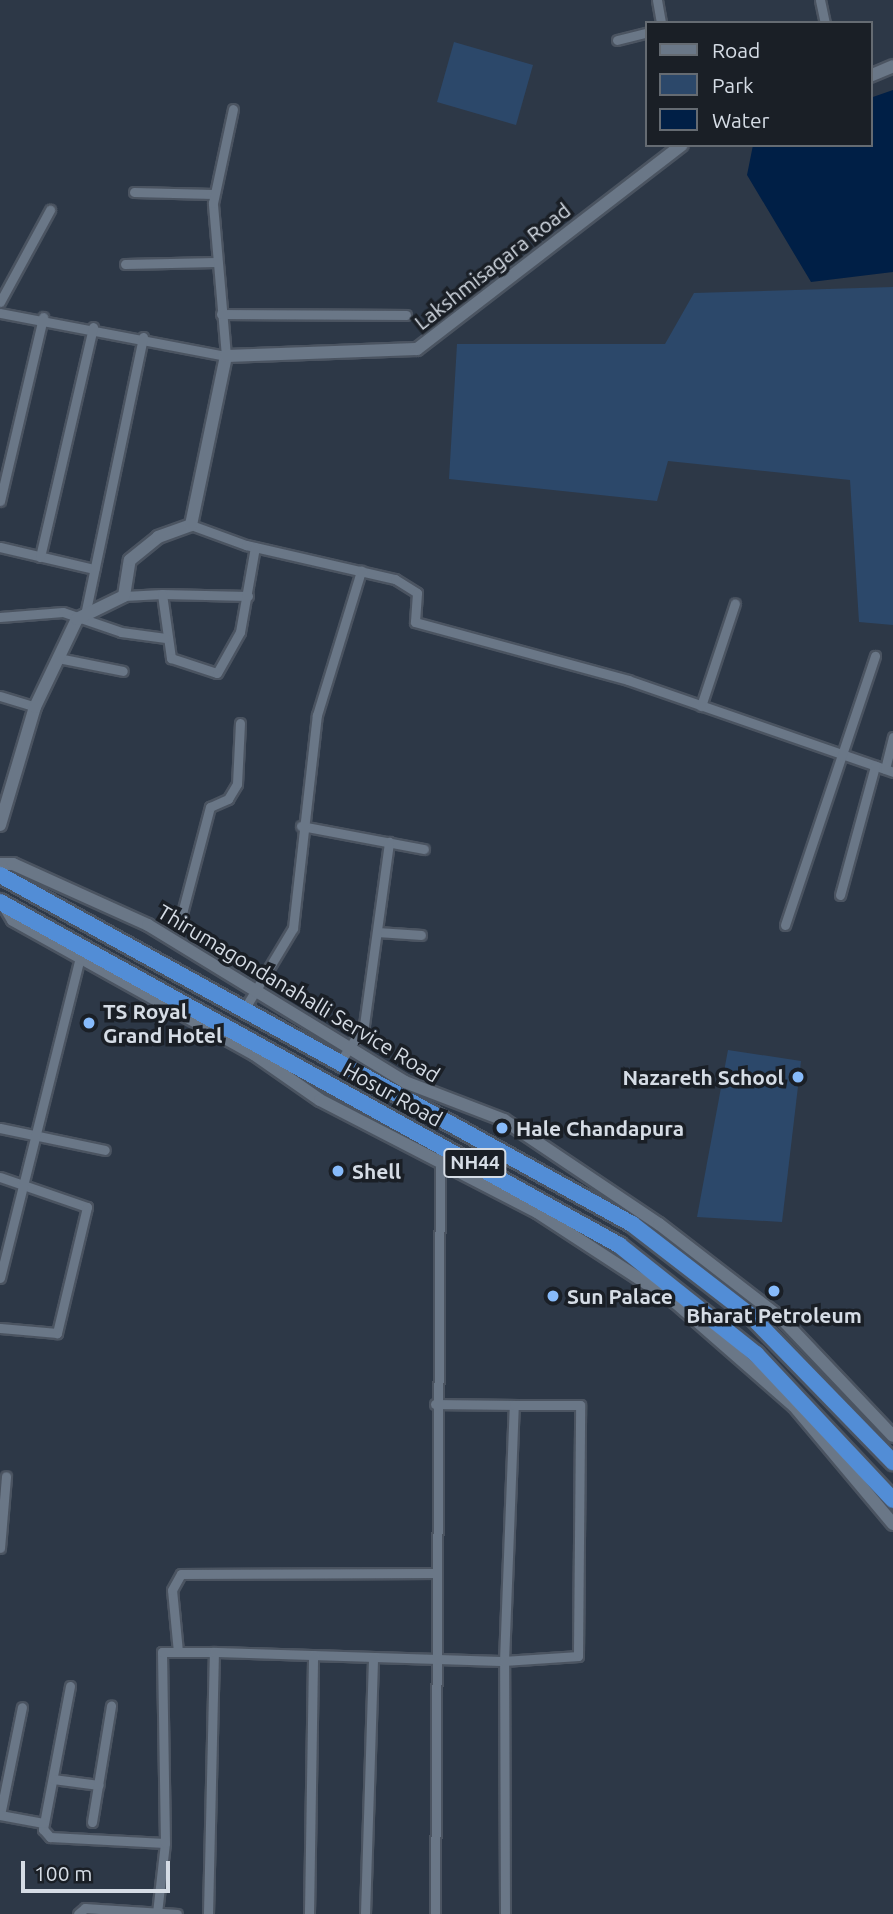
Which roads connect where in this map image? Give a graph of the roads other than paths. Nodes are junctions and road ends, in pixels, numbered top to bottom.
1 (657, 0) edge
2 (820, 0) edge
3 (661, 21) edge
4 (825, 21) edge
5 (644, 33) edge
6 (617, 40) dead end
7 (893, 66) edge
8 (872, 75) edge
9 (233, 109) dead end
10 (679, 147) edge
11 (134, 192) dead end
12 (213, 194) junction
13 (50, 210) dead end
14 (216, 262) junction
15 (125, 264) dead end
16 (1, 299) edge
17 (0, 313) edge
18 (222, 314) junction
19 (406, 315) dead end
20 (43, 317) junction
21 (93, 327) junction
22 (143, 337) junction
23 (226, 356) junction
24 (0, 501) edge
25 (191, 524) junction
26 (0, 547) edge
27 (255, 547) junction
28 (40, 557) junction
29 (94, 569) junction
30 (361, 571) junction
31 (162, 594) junction
32 (124, 596) junction
33 (248, 596) junction
34 (735, 603) dead end
35 (0, 617) edge
36 (81, 617) junction
37 (166, 638) junction
38 (875, 656) dead end
39 (58, 658) junction
40 (123, 671) dead end
41 (0, 696) edge
42 (701, 706) junction
43 (35, 707) junction
44 (240, 723) dead end
45 (893, 737) edge
46 (842, 755) junction
47 (875, 766) junction
48 (889, 771) edge
49 (0, 825) edge
50 (301, 826) junction
51 (389, 842) junction
52 (425, 849) dead end
53 (0, 864) edge
54 (0, 875) edge
55 (839, 895) dead end
56 (1, 902) edge
57 (180, 921) dead end
58 (785, 925) dead end
59 (378, 932) junction
60 (421, 935) dead end
61 (80, 956) junction
62 (259, 989) junction
63 (246, 1008) junction
64 (348, 1046) junction
65 (340, 1062) junction
66 (0, 1128) edge
67 (33, 1136) junction
68 (106, 1150) dead end
69 (440, 1158) junction
70 (0, 1177) edge
71 (23, 1182) junction
72 (0, 1278) edge
73 (0, 1328) edge
74 (435, 1404) junction
75 (514, 1405) junction
76 (893, 1436) edge
77 (893, 1462) edge
78 (6, 1476) dead end
79 (893, 1500) edge
80 (893, 1524) edge
81 (0, 1548) edge
82 (434, 1573) junction
83 (178, 1652) junction
84 (214, 1652) junction
85 (313, 1654) junction
86 (373, 1657) junction
87 (433, 1660) junction
88 (504, 1661) junction
89 (70, 1686) dead end
90 (111, 1706) dead end
91 (22, 1707) dead end
92 (53, 1779) junction
93 (99, 1785) junction
94 (0, 1815) edge
95 (92, 1822) dead end
96 (43, 1823) junction
97 (165, 1843) junction
98 (157, 1913) edge
99 (78, 1914) edge
100 (177, 1914) edge
101 (208, 1914) edge
102 (309, 1914) edge
103 (365, 1914) edge
104 (435, 1914) edge
105 (505, 1914) edge

1 - 3 street
2 - 4 street
5 - 6 street
7 - 8 street
9 - 12 street
10 - 23 street, Lakshmisagara Road
11 - 12 street
12 - 14 street
13 - 16 street
14 - 15 street
14 - 18 street
17 - 20 street
18 - 19 street
18 - 23 street
20 - 21 street
20 - 24 street
21 - 22 street
21 - 28 street
22 - 23 street
22 - 29 street
23 - 25 street
25 - 27 street
25 - 32 street
26 - 28 street
27 - 30 street
27 - 33 street
28 - 29 street
29 - 36 street
30 - 42 street
30 - 50 street
31 - 32 street
31 - 33 street
31 - 37 street
32 - 36 street
33 - 37 street
34 - 42 street
35 - 36 street
36 - 37 street
36 - 39 street
38 - 46 street
39 - 40 street
39 - 43 street
41 - 43 street
42 - 46 street
43 - 49 street
44 - 57 street
45 - 48 street
46 - 47 street
46 - 58 street
47 - 48 street
47 - 55 street
50 - 51 street
50 - 62 street
51 - 52 street
51 - 59 street
53 - 62 street, Thirumagondanahalli Service Road
54 - 63 highway, Hosur Road / NH44
56 - 61 street
56 - 79 highway, Hosur Road / NH44
59 - 60 street
59 - 64 street
61 - 67 street
61 - 69 street
62 - 63 street
62 - 64 street, Thirumagondanahalli Service Road
63 - 65 highway, Hosur Road / NH44
64 - 65 street
64 - 76 street, Thirumagondanahalli Service Road
65 - 77 highway, Hosur Road / NH44
66 - 67 street
67 - 68 street
67 - 71 street
69 - 74 street
69 - 80 street
70 - 71 street
71 - 72 street
71 - 73 street
74 - 75 street
74 - 82 street
75 - 88 street
75 - 88 street
78 - 81 street
82 - 83 street
82 - 87 street
83 - 84 street
83 - 97 street
84 - 85 street
84 - 101 street
85 - 86 street
85 - 102 street
86 - 87 street
86 - 103 street
87 - 88 street
87 - 104 street
88 - 105 street
89 - 92 street
90 - 93 street
91 - 94 street
92 - 93 street
92 - 96 street
93 - 95 street
94 - 96 street
96 - 97 street
97 - 98 street
98 - 99 street
98 - 100 street

